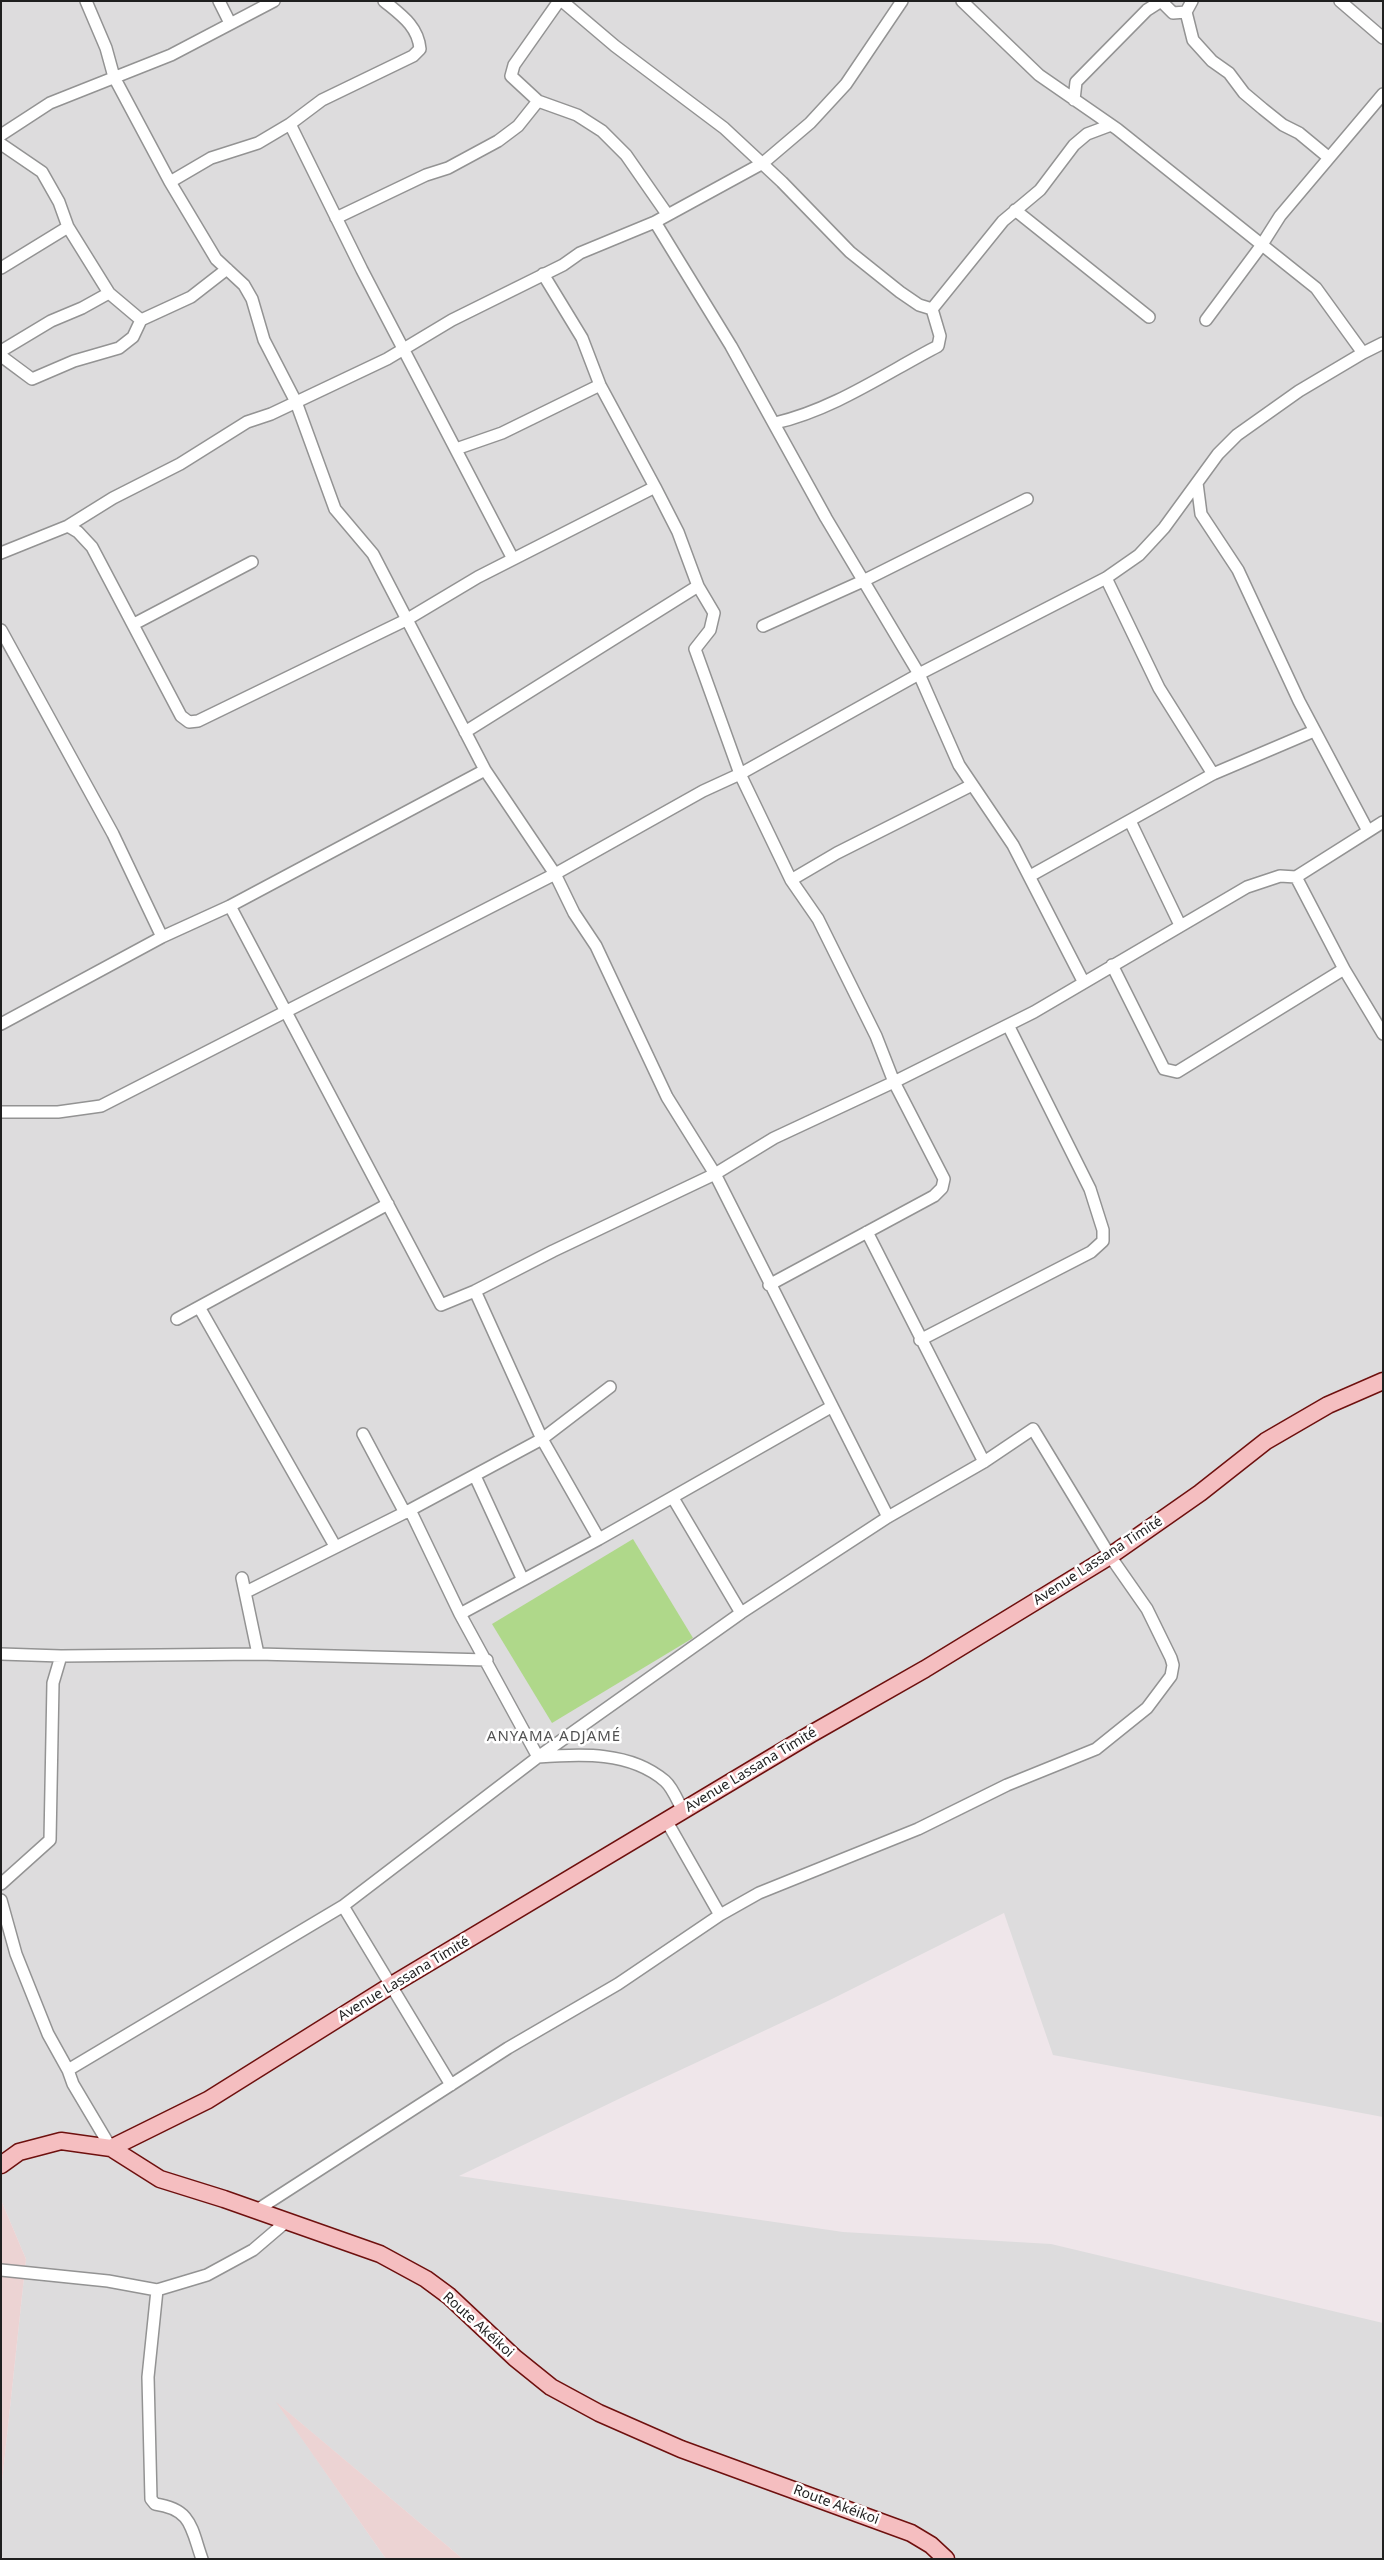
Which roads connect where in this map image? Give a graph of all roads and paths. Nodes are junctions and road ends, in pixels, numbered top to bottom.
1 (86, 1) edge
2 (219, 1) edge
3 (274, 1) edge
4 (384, 1) edge
5 (560, 1) edge
6 (902, 1) edge
7 (962, 1) edge
8 (1161, 1) edge
9 (1192, 1) edge
10 (1340, 1) edge
11 (1186, 12) junction
12 (1173, 13) junction
13 (230, 23) junction
14 (1190, 29) junction
15 (1383, 38) edge
16 (114, 76) junction
17 (1383, 94) edge
18 (1074, 100) junction
19 (538, 101) junction
20 (290, 124) junction
21 (1111, 125) junction
22 (1, 135) edge
23 (1, 144) edge
24 (1328, 157) junction
25 (763, 163) junction
26 (170, 182) junction
27 (1015, 210) junction
28 (667, 214) junction
29 (336, 218) junction
30 (655, 222) junction
31 (68, 227) junction
32 (1261, 246) junction
33 (1, 268) edge
34 (227, 269) junction
35 (543, 274) junction
36 (109, 293) junction
37 (932, 309) junction
38 (1149, 318) dead end
39 (141, 320) junction
40 (1206, 320) dead end
41 (1383, 344) edge
42 (404, 349) junction
43 (1, 351) edge
44 (1363, 353) junction
45 (1, 356) edge
46 (600, 385) junction
47 (296, 402) junction
48 (775, 423) junction
49 (456, 449) junction
50 (1197, 482) junction
51 (655, 487) junction
52 (1027, 499) dead end
53 (68, 526) junction
54 (1, 553) edge
55 (513, 559) junction
56 (252, 562) dead end
57 (1106, 578) junction
58 (863, 581) junction
59 (698, 586) junction
60 (406, 620) junction
61 (134, 624) junction
62 (763, 626) dead end
63 (1, 630) edge
64 (919, 674) junction
65 (1314, 731) junction
66 (465, 732) junction
67 (485, 770) junction
68 (740, 774) junction
69 (1213, 774) junction
70 (972, 785) junction
71 (1130, 821) junction
72 (1383, 822) edge
73 (1368, 831) junction
74 (554, 874) junction
75 (1030, 876) junction
76 (1296, 877) junction
77 (791, 880) junction
78 (230, 906) junction
79 (1180, 925) junction
80 (162, 937) junction
81 (1112, 965) junction
82 (1344, 969) junction
83 (1083, 981) junction
84 (286, 1013) junction
85 (1, 1024) edge
86 (1008, 1025) junction
87 (1383, 1034) edge
88 (894, 1082) junction
89 (1, 1112) edge
90 (715, 1174) junction
91 (388, 1204) junction
92 (867, 1232) junction
93 (769, 1285) junction
94 (475, 1291) junction
95 (199, 1307) junction
96 (177, 1319) dead end
97 (920, 1340) junction
98 (1383, 1381) edge
99 (610, 1387) dead end
100 (831, 1406) junction
101 (362, 1434) dead end
102 (542, 1439) junction
103 (984, 1462) junction
104 (475, 1476) junction
105 (674, 1498) junction
106 (408, 1511) junction
107 (888, 1517) junction
108 (599, 1539) junction
109 (334, 1546) junction
110 (1110, 1556) junction
111 (242, 1578) dead end
112 (522, 1578) junction
113 (246, 1592) junction
114 (741, 1613) junction
115 (460, 1614) junction
116 (1, 1654) edge
117 (258, 1654) junction
118 (61, 1656) junction
119 (488, 1660) junction
120 (538, 1757) junction
121 (683, 1811) junction
122 (666, 1820) junction
123 (1, 1884) edge
124 (1, 1900) edge
125 (343, 1906) junction
126 (720, 1915) junction
127 (390, 1986) junction
128 (68, 2070) junction
129 (451, 2085) junction
130 (111, 2148) junction
131 (1, 2164) edge
132 (257, 2210) junction
133 (287, 2221) junction
134 (1, 2270) edge
135 (157, 2290) junction
136 (202, 2559) edge
137 (946, 2559) edge

1 - 16 street
2 - 13 street
3 - 13 street
4 - 20 street
5 - 19 street
5 - 25 street
6 - 25 street
7 - 18 street
8 - 12 street
8 - 18 street
9 - 11 street
10 - 15 street
11 - 12 street
11 - 14 street
12 - 14 street
13 - 16 street
14 - 24 street
16 - 22 street
16 - 26 street
17 - 24 street
18 - 21 street
19 - 28 street
19 - 29 street
20 - 26 street
20 - 29 street
21 - 27 street
21 - 32 street
23 - 31 street
24 - 32 street
25 - 28 street
25 - 37 street
26 - 34 street
27 - 37 street
27 - 38 street
28 - 30 street
29 - 42 street
30 - 35 street
30 - 48 street
31 - 33 street
31 - 36 street
32 - 40 street
32 - 44 street
34 - 39 street
34 - 47 street
35 - 42 street
35 - 46 street
36 - 39 street
36 - 43 street
37 - 48 street
39 - 45 street
41 - 44 street
42 - 47 street
42 - 49 street
44 - 50 street
46 - 49 street
46 - 51 street
47 - 53 street
47 - 60 street
48 - 58 street
49 - 55 street
50 - 57 street
50 - 65 street
51 - 55 street
51 - 59 street
52 - 58 street
53 - 54 street
53 - 61 street
55 - 60 street
56 - 61 street
57 - 64 street
57 - 69 street
58 - 62 street
58 - 64 street
59 - 66 street
59 - 68 street
60 - 61 street
60 - 66 street
63 - 80 street
64 - 68 street
64 - 70 street
65 - 69 street
65 - 73 street
66 - 67 street
67 - 74 street
67 - 78 street
68 - 74 street
68 - 77 street
69 - 71 street
70 - 75 street
70 - 77 street
71 - 75 street
71 - 79 street
72 - 73 street
73 - 76 street
74 - 84 street
74 - 90 street
75 - 83 street
76 - 79 street
76 - 82 street
77 - 88 street
78 - 80 street
78 - 84 street
79 - 81 street
80 - 85 street
81 - 82 street
81 - 83 street
82 - 87 street
83 - 86 street
84 - 89 street
84 - 91 street
86 - 88 street
86 - 97 street
88 - 90 street
88 - 92 street
90 - 93 street
90 - 94 street
91 - 94 street
91 - 95 street
92 - 93 street
92 - 97 street
93 - 100 street
94 - 102 street
95 - 96 street
95 - 109 street
97 - 103 street
98 - 110 street, Avenue Lassana Timité
99 - 102 street
100 - 105 street
100 - 107 street
101 - 106 street
102 - 104 street
102 - 108 street
103 - 107 street
103 - 110 street
104 - 106 street
104 - 112 street
105 - 108 street
105 - 114 street
106 - 109 street
106 - 115 street
107 - 114 street
108 - 112 street
109 - 113 street
110 - 121 street, Avenue Lassana Timité
110 - 126 street
111 - 113 street
112 - 115 street
113 - 117 street
114 - 120 street
115 - 119 street
116 - 118 street
117 - 118 street
117 - 119 street
118 - 123 street
119 - 120 street
120 - 121 street
120 - 125 street
121 - 122 street, Avenue Lassana Timité
122 - 126 street
122 - 127 street, Avenue Lassana Timité
124 - 128 street
125 - 127 street
125 - 128 street
126 - 129 street
127 - 129 street
127 - 130 street, Avenue Lassana Timité
128 - 130 street
129 - 132 street
130 - 131 street, Route Akéikoi
130 - 132 street, Route Akéikoi
132 - 133 street, Route Akéikoi
133 - 135 street
133 - 137 street, Route Akéikoi
134 - 135 street
135 - 136 street

